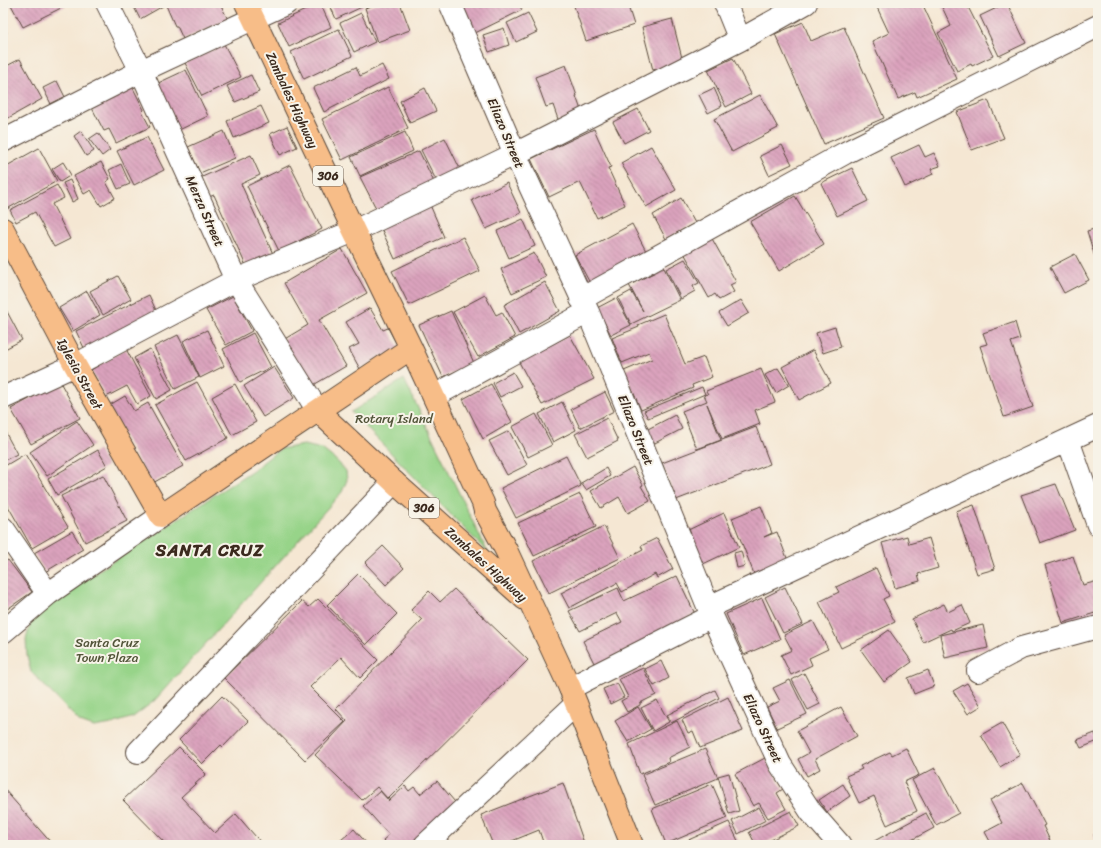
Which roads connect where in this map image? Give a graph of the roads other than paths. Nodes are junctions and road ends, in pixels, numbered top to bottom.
1 (107, 3) edge
2 (287, 3) edge
3 (450, 3) edge
4 (725, 3) edge
5 (806, 3) edge
6 (250, 11) edge
7 (1098, 26) edge
8 (740, 40) junction
9 (141, 71) junction
10 (3, 141) edge
11 (515, 154) junction
12 (3, 229) edge
13 (354, 231) junction
14 (236, 280) junction
15 (585, 306) junction
16 (411, 348) junction
17 (75, 365) junction
18 (434, 396) junction
19 (3, 398) edge
20 (318, 411) junction
21 (1098, 426) edge
22 (1068, 440) junction
23 (394, 482) junction
24 (161, 516) junction
25 (1098, 525) edge
26 (3, 528) edge
27 (48, 594) junction
28 (530, 604) junction
29 (710, 612) junction
30 (3, 632) edge
31 (1097, 632) edge
32 (978, 671) dead end
33 (573, 696) junction
34 (138, 752) dead end
35 (425, 845) edge
36 (632, 845) edge
37 (840, 845) edge

1 - 9 street, Merza Street
2 - 6 street
3 - 11 street, Eliazo Street
4 - 8 street
5 - 8 street
6 - 9 street
6 - 13 main road, Zambales Highway / 306
7 - 15 street
8 - 11 street
9 - 10 street
9 - 14 street, Merza Street
11 - 13 street
11 - 15 street, Eliazo Street
12 - 17 main road, Iglesia Street
13 - 14 street
13 - 16 main road, Zambales Highway / 306
14 - 17 street
14 - 20 street, Merza Street
15 - 18 street
15 - 29 street, Eliazo Street
16 - 18 main road, Zambales Highway / 306
16 - 20 main road
17 - 19 street
17 - 24 main road, Iglesia Street
18 - 28 main road, Zambales Highway / 306
20 - 23 main road, Zambales Highway / 306
20 - 24 main road
21 - 22 street
22 - 25 street
22 - 29 street
23 - 28 main road, Zambales Highway / 306
23 - 34 street
24 - 27 street
26 - 27 street
27 - 30 street
28 - 33 main road, Zambales Highway / 306
29 - 33 street
29 - 37 street, Eliazo Street
31 - 32 street
33 - 35 street
33 - 36 main road, Zambales Highway / 306

